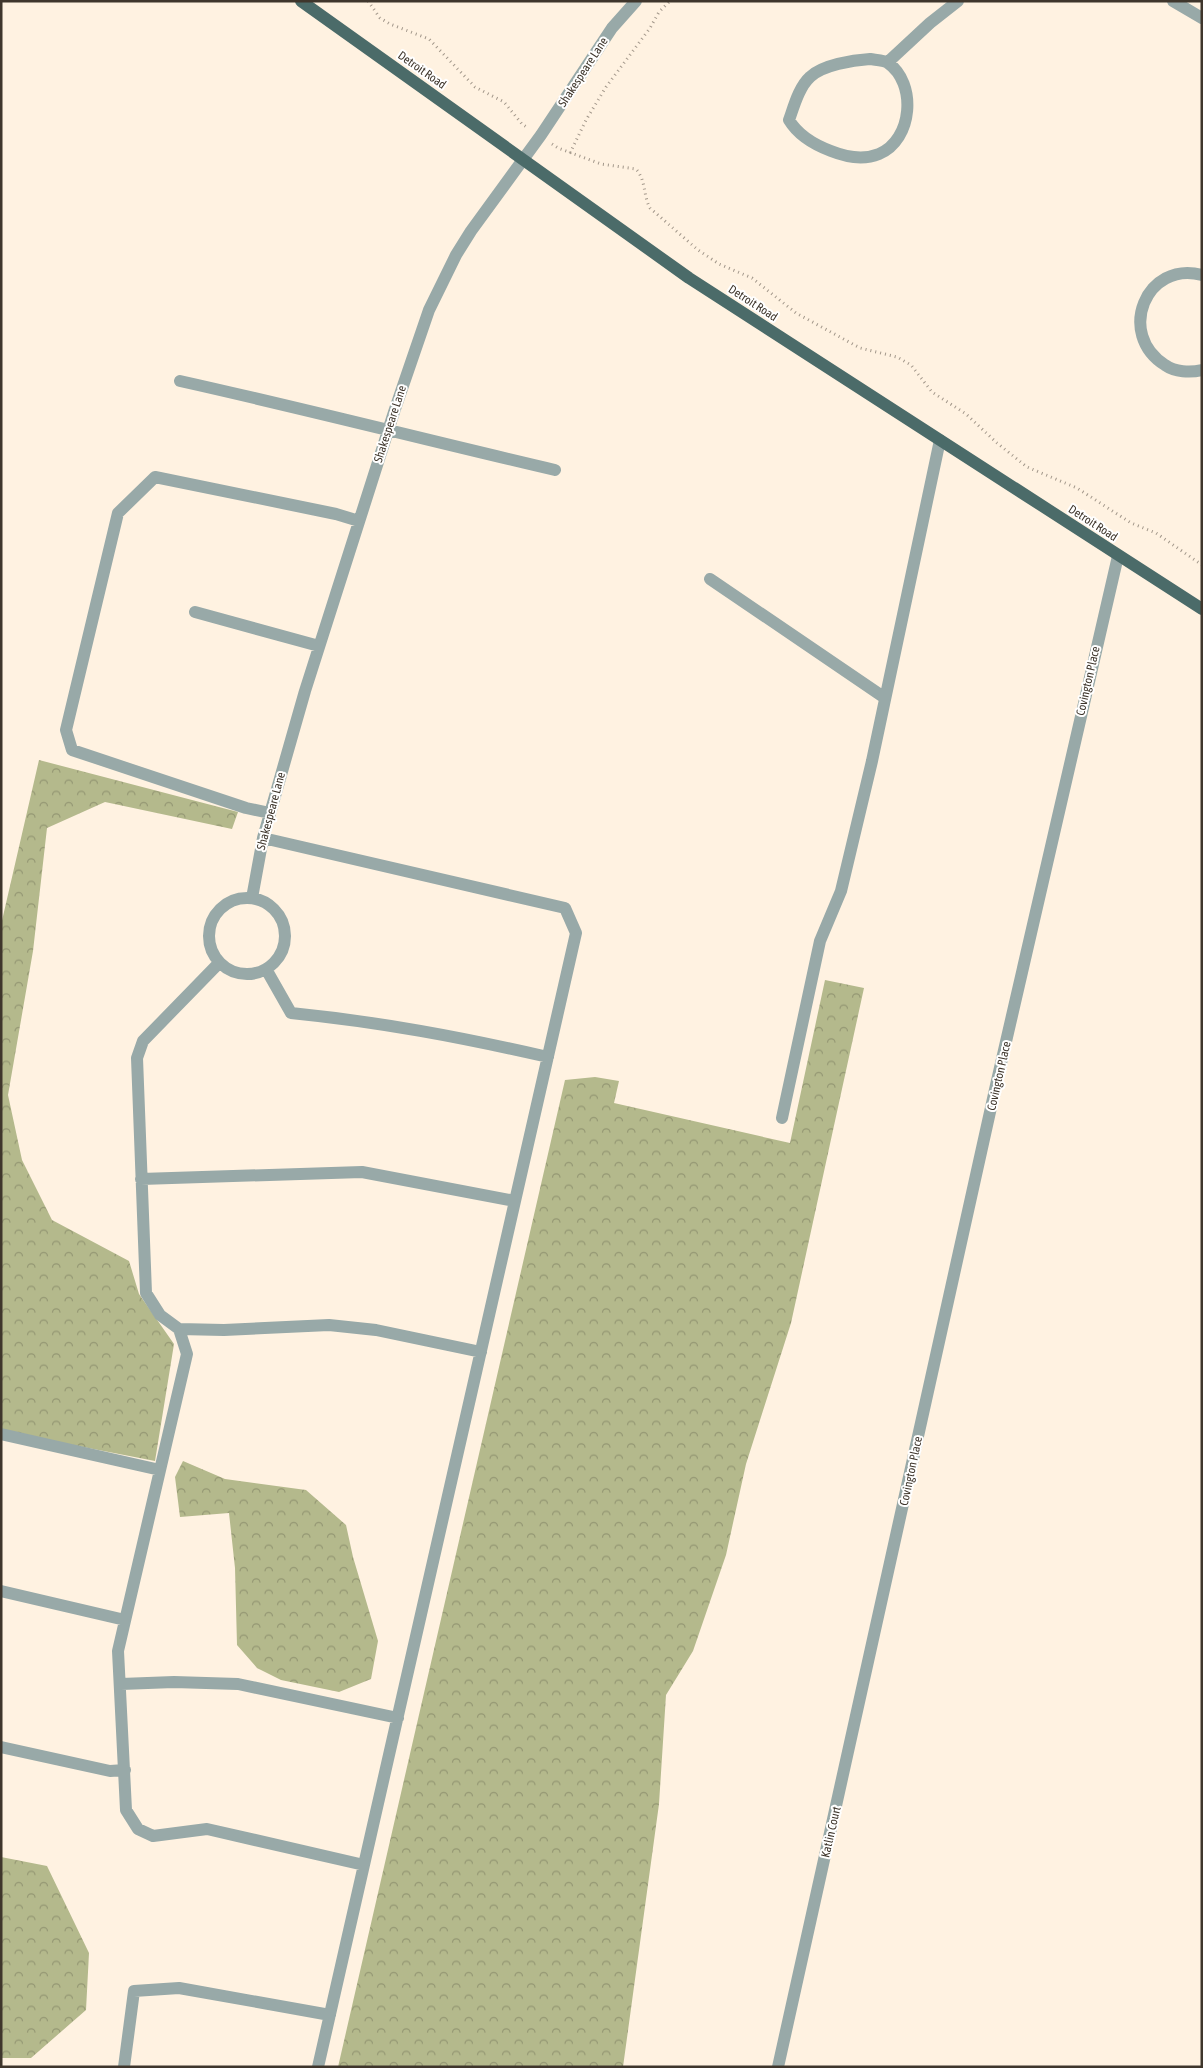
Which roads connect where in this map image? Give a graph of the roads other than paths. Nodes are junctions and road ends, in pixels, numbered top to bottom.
1 (301, 1) edge
2 (636, 1) edge
3 (958, 1) edge
4 (1173, 1) edge
5 (1202, 18) edge
6 (888, 62) junction
7 (524, 159) junction
8 (1202, 275) edge
9 (1202, 370) edge
10 (180, 381) dead end
11 (389, 429) junction
12 (940, 440) junction
13 (555, 470) dead end
14 (359, 521) junction
15 (1118, 556) junction
16 (710, 579) dead end
17 (1202, 609) edge
18 (194, 612) dead end
19 (319, 646) junction
20 (886, 698) junction
21 (270, 813) junction
22 (263, 838) junction
23 (252, 898) junction
24 (219, 963) junction
25 (266, 969) junction
26 (548, 1057) junction
27 (782, 1118) dead end
28 (141, 1179) junction
29 (515, 1201) junction
30 (179, 1329) junction
31 (481, 1352) junction
32 (1, 1434) edge
33 (160, 1470) junction
34 (1, 1591) edge
35 (883, 1597) joint
36 (125, 1620) junction
37 (121, 1684) junction
38 (398, 1718) junction
39 (1, 1747) edge
40 (125, 1770) junction
41 (364, 1865) junction
42 (330, 2015) junction
43 (124, 2067) edge
44 (318, 2067) edge
45 (778, 2067) edge

1 - 7 main road, Detroit Road
2 - 7 street, Shakespeare Lane
3 - 6 street
4 - 5 street
6 - 6 street
7 - 11 street, Shakespeare Lane
7 - 12 main road, Detroit Road
8 - 9 street
10 - 11 street
11 - 13 street
11 - 14 street, Shakespeare Lane
12 - 15 main road, Detroit Road
12 - 20 street
14 - 19 street, Shakespeare Lane
14 - 21 street
15 - 17 main road, Detroit Road
15 - 35 street, Covington Place
16 - 20 street
18 - 19 street
19 - 21 street, Shakespeare Lane
20 - 27 street
21 - 22 street, Shakespeare Lane
22 - 23 street, Shakespeare Lane
22 - 26 street
23 - 24 street
23 - 25 street
24 - 25 street
24 - 28 street
25 - 26 street
26 - 29 street
28 - 29 street
28 - 30 street
29 - 31 street
30 - 31 street
30 - 33 street
31 - 38 street
32 - 33 street
33 - 36 street
34 - 36 street
35 - 45 street, Katlin Court
36 - 37 street
37 - 38 street
37 - 40 street
38 - 41 street
39 - 40 street
40 - 41 street
41 - 42 street
42 - 43 street
42 - 44 street

